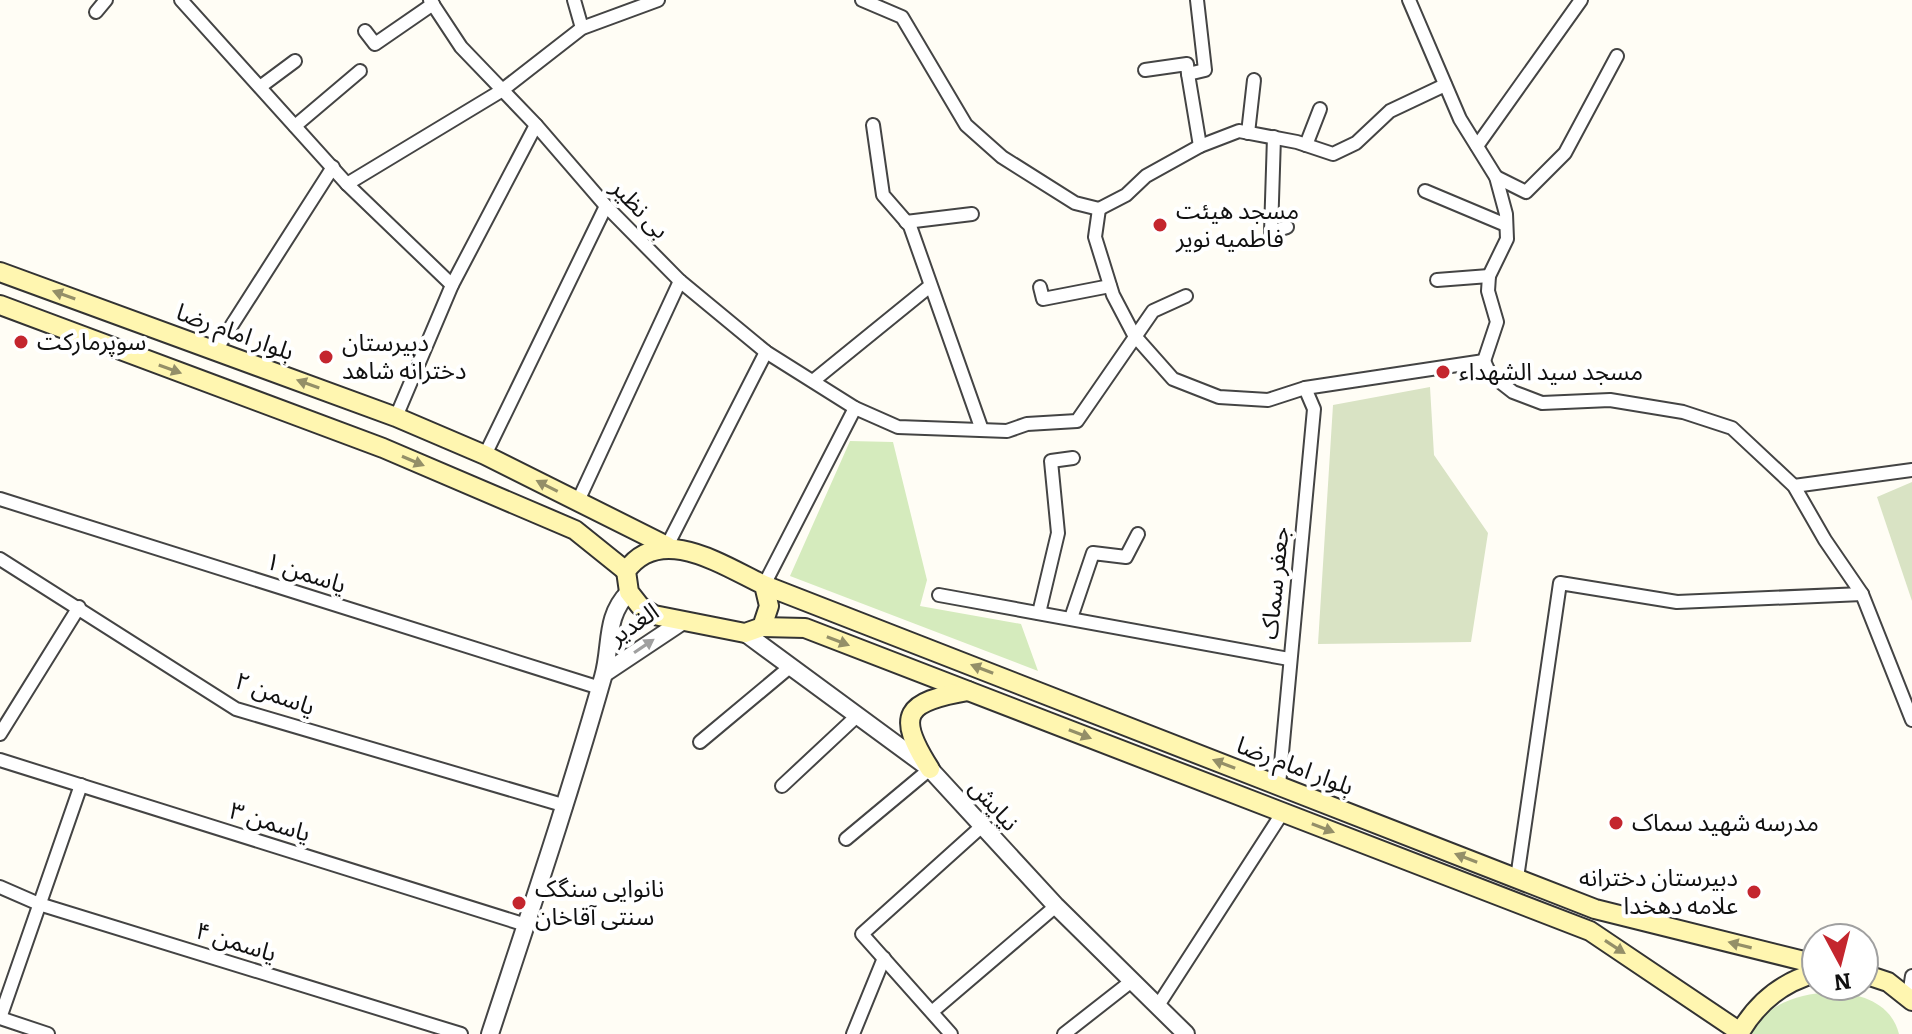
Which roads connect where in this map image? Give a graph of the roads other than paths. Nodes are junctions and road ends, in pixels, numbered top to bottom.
1 (106, 0) edge
2 (181, 0) edge
3 (574, 0) edge
4 (658, 0) edge
5 (862, 0) edge
6 (1197, 0) edge
7 (1409, 0) edge
8 (1581, 0) edge
9 (432, 2) edge
10 (96, 12) dead end
11 (582, 28) junction
12 (365, 31) dead end
13 (1617, 56) dead end
14 (295, 61) dead end
15 (1145, 70) dead end
16 (360, 71) dead end
17 (1188, 74) junction
18 (1254, 80) dead end
19 (1445, 85) junction
20 (260, 87) junction
21 (501, 91) junction
22 (1320, 109) dead end
23 (536, 125) junction
24 (873, 125) dead end
25 (295, 126) junction
26 (1248, 133) junction
27 (1274, 137) junction
28 (1306, 145) junction
29 (1200, 146) junction
30 (1477, 146) junction
31 (333, 167) junction
32 (1496, 177) junction
33 (347, 184) junction
34 (1425, 191) dead end
35 (606, 206) junction
36 (1099, 209) junction
37 (972, 214) dead end
38 (906, 222) junction
39 (1506, 225) junction
40 (1287, 227) dead end
41 (5, 274) edge
42 (1489, 276) junction
43 (1437, 280) dead end
44 (680, 281) junction
45 (452, 285) junction
46 (930, 286) junction
47 (1110, 286) junction
48 (1040, 287) dead end
49 (0, 296) edge
50 (1186, 296) dead end
51 (0, 305) edge
52 (1134, 335) junction
53 (216, 350) junction
54 (766, 352) junction
55 (1484, 361) junction
56 (813, 381) junction
57 (1305, 388) junction
58 (855, 408) junction
59 (396, 417) junction
60 (982, 430) junction
61 (485, 455) junction
62 (1073, 458) dead end
63 (1912, 470) edge
64 (1794, 486) junction
65 (0, 499) edge
66 (578, 501) junction
67 (1138, 534) dead end
68 (667, 546) junction
69 (0, 559) edge
70 (626, 571) junction
71 (764, 585) junction
72 (629, 592) junction
73 (1862, 594) junction
74 (939, 595) dead end
75 (79, 607) junction
76 (1039, 613) junction
77 (1071, 618) junction
78 (683, 621) junction
79 (754, 630) junction
80 (1289, 659) junction
81 (791, 666) junction
82 (602, 681) junction
83 (968, 691) junction
84 (858, 715) junction
85 (1912, 720) edge
86 (1, 732) edge
87 (700, 742) dead end
88 (0, 760) edge
89 (930, 769) junction
90 (81, 785) junction
91 (1279, 785) junction
92 (782, 786) dead end
93 (566, 806) junction
94 (1283, 812) junction
95 (981, 827) junction
96 (846, 839) dead end
97 (1517, 878) junction
98 (0, 887) edge
99 (39, 904) junction
100 (1056, 906) junction
101 (526, 925) junction
102 (884, 958) junction
103 (1800, 960) edge
104 (1800, 978) edge
105 (1133, 980) junction
106 (1880, 980) edge
107 (1911, 992) edge
108 (1159, 1004) junction
109 (933, 1011) junction
110 (0, 1018) edge
111 (1740, 1033) edge
112 (48, 1034) edge
113 (461, 1034) edge
114 (490, 1034) edge
115 (853, 1034) edge
116 (951, 1034) edge
117 (1064, 1034) edge
118 (1186, 1034) edge

1 - 10 street
2 - 20 street
3 - 11 street
4 - 11 street
5 - 36 street
6 - 17 street
7 - 19 street
8 - 30 street
9 - 12 street
9 - 21 street, بی نظیر
11 - 21 street
13 - 32 street
14 - 20 street
15 - 17 street
16 - 25 street
17 - 29 street
18 - 26 street
19 - 28 street
19 - 30 street
20 - 25 street
21 - 23 street, بی نظیر
21 - 33 street
22 - 28 street
23 - 35 street, بی نظیر
23 - 45 street
24 - 38 street
25 - 31 street
26 - 27 street
26 - 29 street
27 - 28 street
27 - 40 street
29 - 36 street
30 - 32 street
31 - 33 street
31 - 53 street
32 - 39 street
33 - 45 street
34 - 39 street
35 - 44 street, بی نظیر
35 - 61 street
36 - 47 street
37 - 38 street
38 - 46 street
39 - 42 street
41 - 49 main road
53 -> 41 main road, بلوار امام رضا
42 - 43 street
42 - 55 street
44 - 54 street, بی نظیر
44 - 66 street
45 - 59 street
46 - 56 street
46 - 60 street
47 - 48 street
47 - 52 street
50 - 52 street
51 -> 70 main road
52 - 57 street
52 - 60 street, بی نظیر
59 -> 53 main road, بلوار امام رضا
54 - 56 street, بی نظیر
54 - 68 street
55 - 57 street
55 - 64 street
56 - 58 street, بی نظیر
57 - 80 street, جعفر سماک
58 - 60 street, بی نظیر
58 - 71 street
59 - 61 main road, بلوار امام رضا
66 -> 61 main road, بلوار امام رضا
62 - 76 street
63 - 64 street
64 - 73 street
65 - 82 street, یاسمن ۱
66 - 68 main road, بلوار امام رضا
67 - 77 street
68 - 70 main road
68 - 71 main road, بلوار امام رضا
69 - 75 street, یاسمن ۲
70 - 72 main road
71 - 79 main road
91 -> 71 main road, بلوار امام رضا
72 - 78 main road, بلوار امام رضا
72 - 82 street, الغدیر
73 - 85 street
73 - 97 street
74 - 76 street
75 - 86 street
75 - 93 street, یاسمن ۲
76 - 77 street
77 - 80 street
78 - 79 main road, بلوار امام رضا
82 -> 78 street, الغدیر
79 - 81 street, نیایش
79 -> 83 main road, بلوار امام رضا
80 - 91 street, جعفر سماک
81 - 84 street, نیایش
81 - 87 street
82 - 93 street
83 - 89 main road
83 -> 94 main road, بلوار امام رضا
84 - 89 street, نیایش
84 - 92 street
88 - 90 street, یاسمن ۳
89 - 95 street, نیایش
89 - 96 street
90 - 99 street
90 - 101 street, یاسمن ۳
97 -> 91 main road, بلوار امام رضا
93 - 101 street
94 - 108 street
94 -> 111 main road, بلوار امام رضا
95 - 100 street, نیایش
95 - 102 street
103 -> 97 main road, بلوار امام رضا
98 - 99 street, یاسمن ۴
99 - 110 street
99 - 113 street, یاسمن ۴
100 - 105 street, نیایش
100 - 109 street
101 - 114 street
102 - 109 street
102 - 115 street
104 - 111 main road
105 - 108 street, نیایش
105 - 117 street
106 - 107 main road
108 - 118 street, نیایش
109 - 116 street
110 - 112 street

